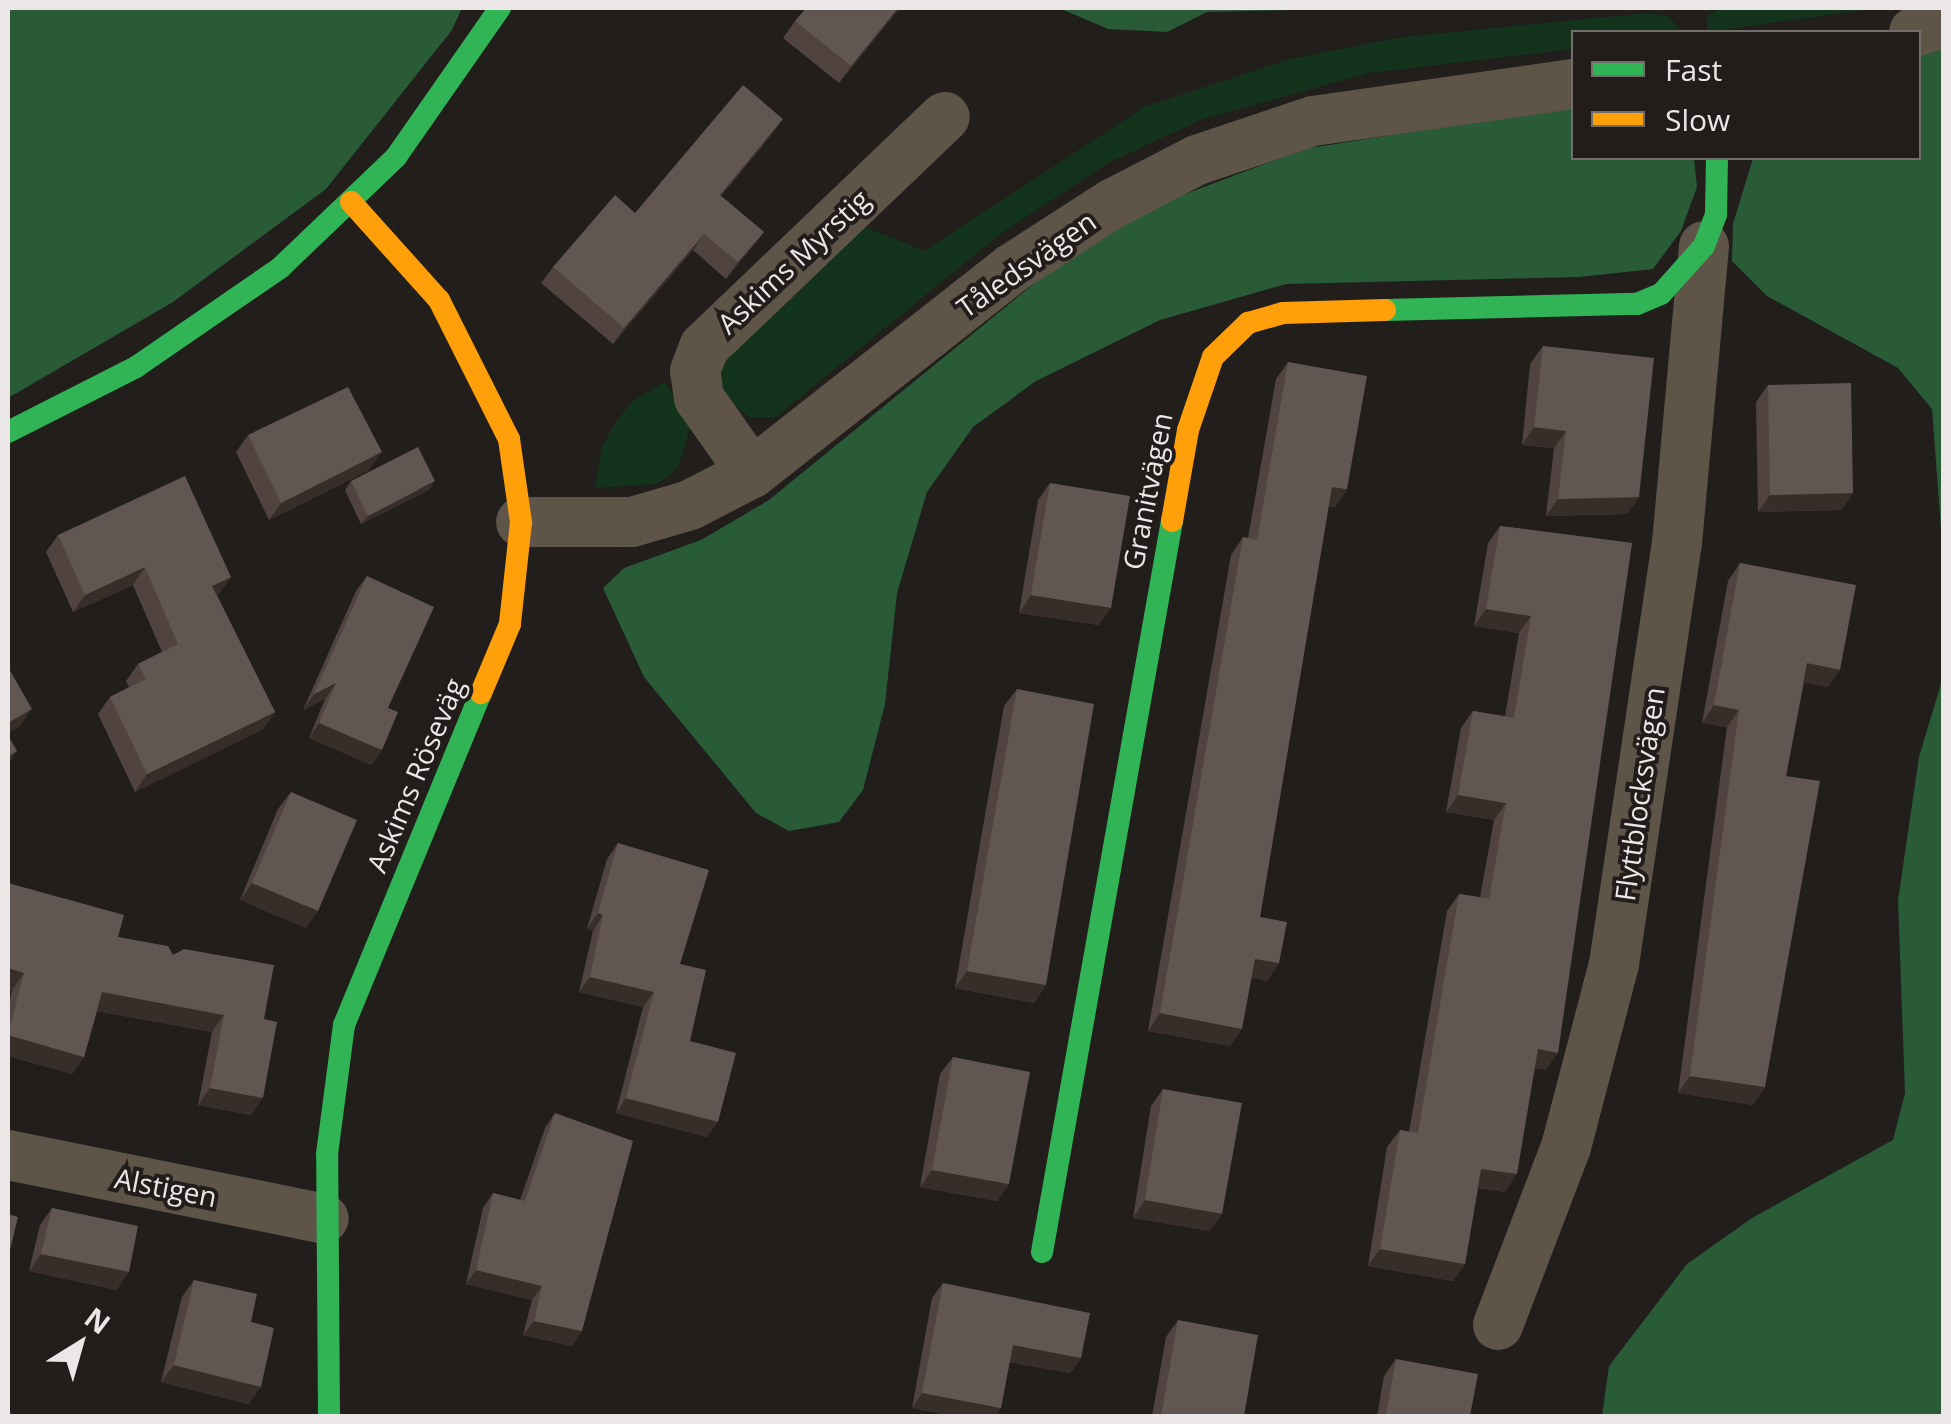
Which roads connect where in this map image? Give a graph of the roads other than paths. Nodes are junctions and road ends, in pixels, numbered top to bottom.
1 (500, 8) edge
2 (1944, 22) edge
3 (1920, 30) edge
4 (1571, 84) edge
5 (945, 117) dead end
6 (1717, 160) edge
7 (352, 202) junction
8 (1704, 246) junction
9 (8, 432) edge
10 (752, 473) junction
11 (521, 522) junction
12 (8, 1155) edge
13 (324, 1219) junction
14 (1042, 1252) dead end
15 (1498, 1324) dead end
16 (329, 1416) edge

1 - 7 street
2 - 3 street
4 - 10 street, Tåledsvägen
5 - 10 street, Askims Myrstig
6 - 8 street, Granitvägen
7 - 9 street
7 - 11 street, Askims Röseväg
8 - 14 street, Granitvägen
8 - 15 street, Flyttblocksvägen
10 - 11 street, Tåledsvägen
11 - 13 street, Askims Röseväg
12 - 13 street, Alstigen
13 - 16 street, Askims Röseväg

